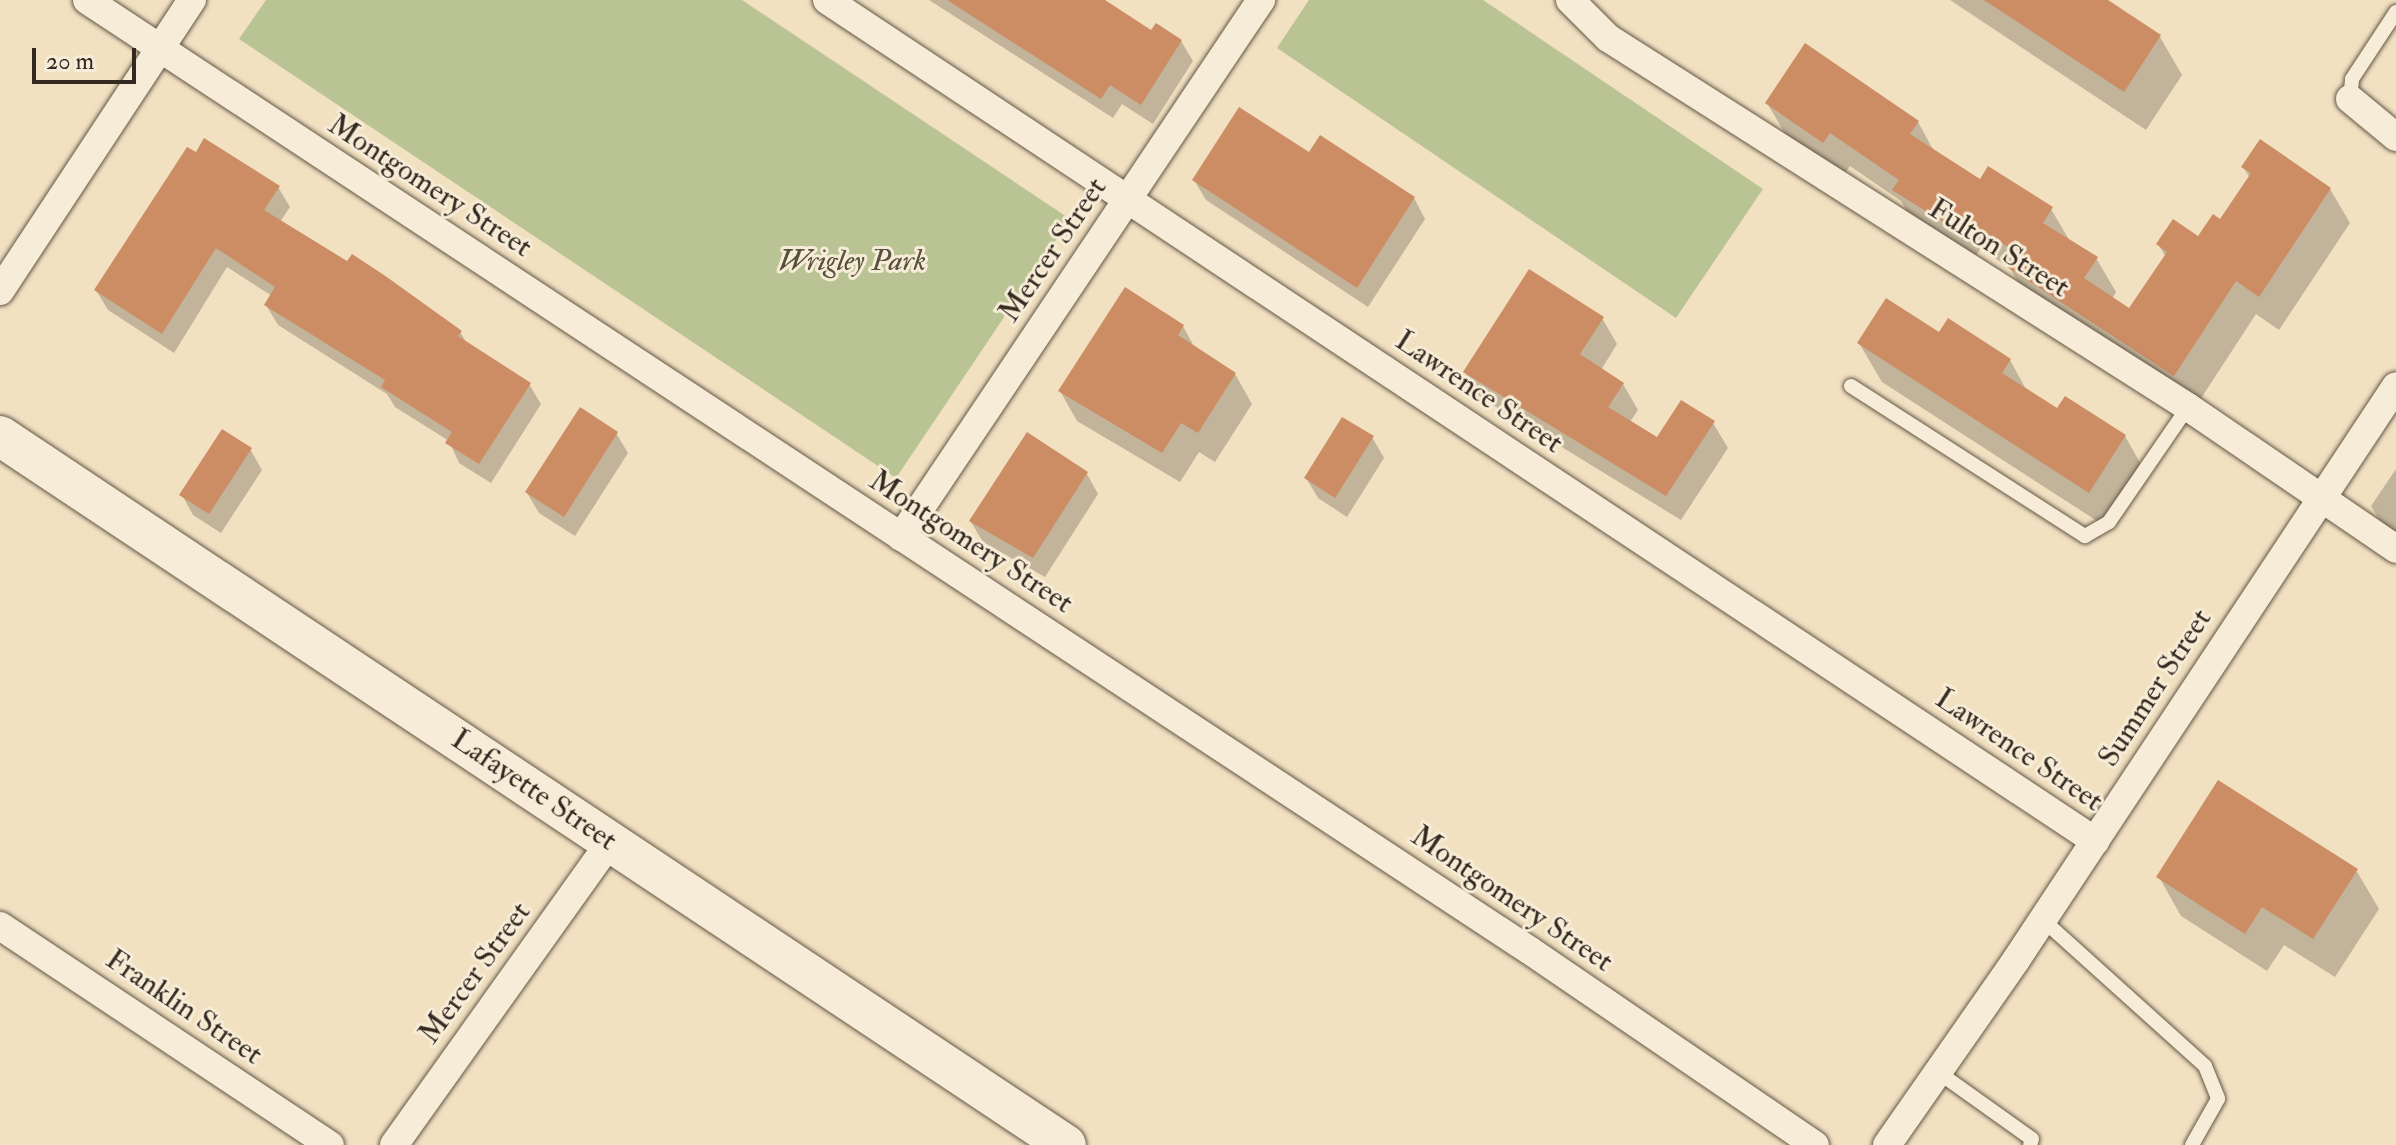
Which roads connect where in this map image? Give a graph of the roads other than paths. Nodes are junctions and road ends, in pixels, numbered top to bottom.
1 (87, 0) edge
2 (192, 0) edge
3 (827, 0) edge
4 (1261, 0) edge
5 (1570, 0) edge
6 (2396, 12) edge
7 (160, 49) junction
8 (2350, 99) joint
9 (2396, 137) edge
10 (1127, 199) junction
11 (0, 291) edge
12 (1851, 386) dead end
13 (2396, 386) edge
14 (2188, 407) junction
15 (0, 436) edge
16 (2321, 499) junction
17 (901, 537) junction
18 (2396, 549) edge
19 (611, 841) junction
20 (2095, 841) junction
21 (2043, 920) junction
22 (0, 926) edge
23 (1938, 1072) junction
24 (330, 1145) edge
25 (394, 1145) edge
26 (1066, 1145) edge
27 (1815, 1145) edge
28 (1887, 1145) edge
29 (2030, 1145) edge
30 (2192, 1145) edge

1 - 7 street, Montgomery Street
2 - 7 street
3 - 10 street, Lawrence Street
4 - 10 street, Mercer Street
5 - 14 street, Fulton Street
6 - 8 lane
7 - 11 street
7 - 17 street, Montgomery Street
8 - 9 street
10 - 17 street, Mercer Street
10 - 20 street, Lawrence Street
12 - 14 lane
13 - 16 street, Summer Street
14 - 16 street, Fulton Street
15 - 19 main road, Lafayette Street
16 - 18 street, Fulton Street
16 - 20 street, Summer Street
17 - 27 street, Montgomery Street
19 - 25 street, Mercer Street
19 - 26 main road, Lafayette Street
20 - 21 street, Summer Street
21 - 23 street, Summer Street
21 - 30 lane
22 - 24 street, Franklin Street
23 - 28 street, Summer Street
23 - 29 lane

